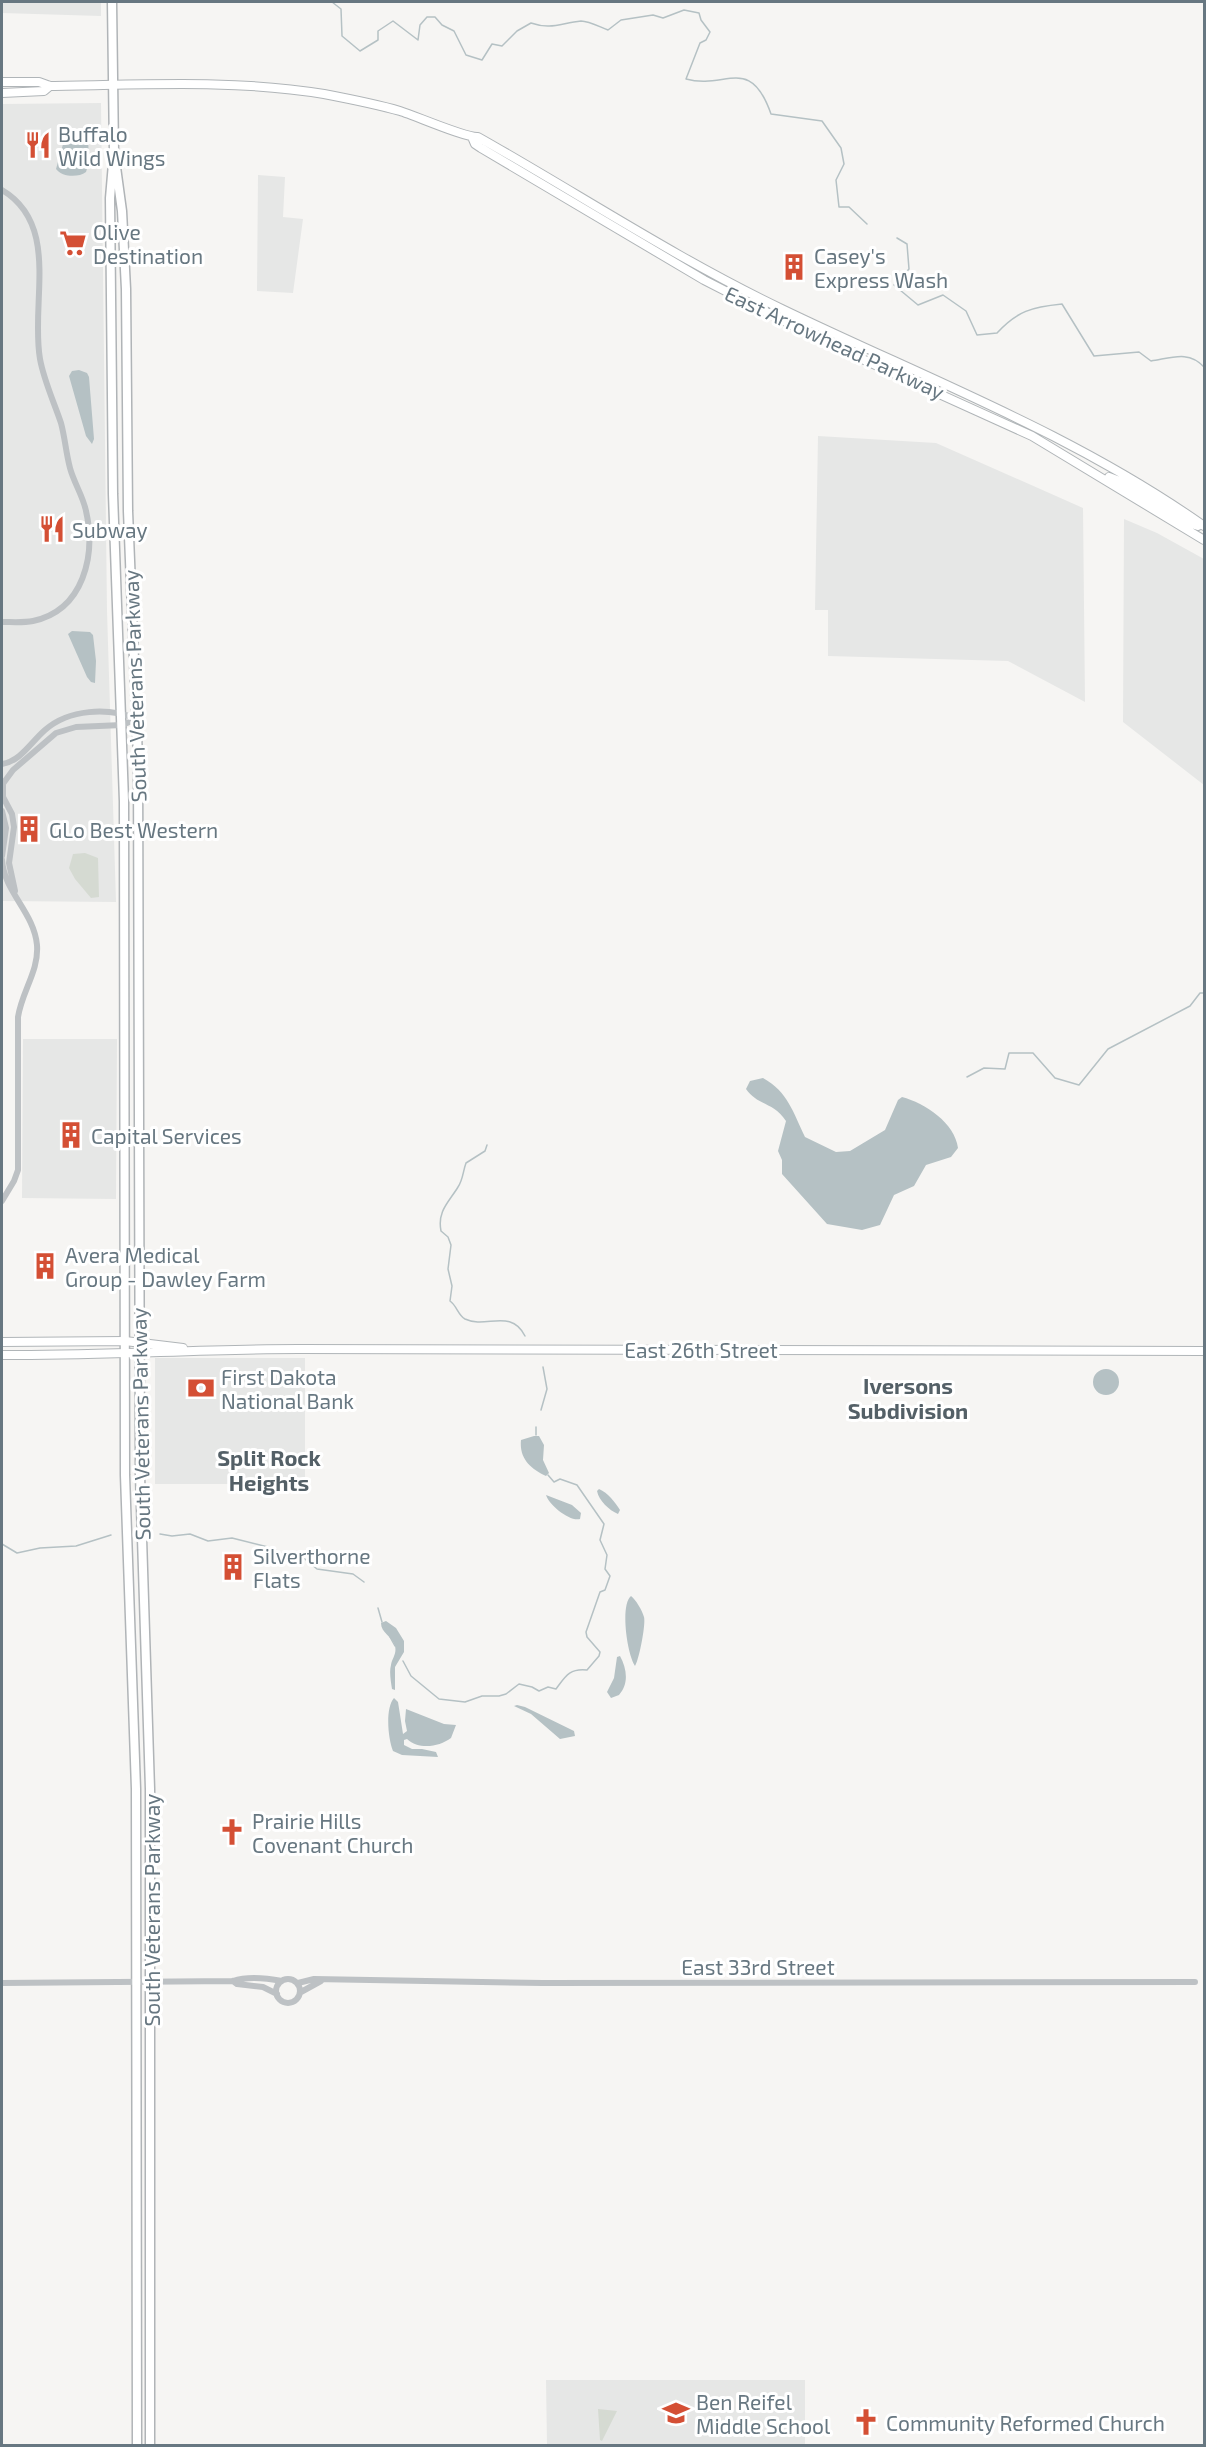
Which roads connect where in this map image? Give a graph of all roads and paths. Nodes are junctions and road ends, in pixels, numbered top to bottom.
1 (112, 2) edge
2 (2, 82) edge
3 (113, 85) junction
4 (50, 86) junction
5 (2, 93) edge
6 (472, 138) junction
7 (114, 152) junction
8 (2, 190) edge
9 (1098, 475) junction
10 (1203, 525) edge
11 (1204, 540) edge
12 (2, 622) edge
13 (122, 712) junction
14 (137, 719) junction
15 (122, 725) junction
16 (2, 764) edge
17 (2, 770) edge
18 (3, 782) edge
19 (2, 810) edge
20 (2, 858) edge
21 (16, 894) junction
22 (2, 1201) edge
23 (124, 1341) junction
24 (2, 1342) edge
25 (139, 1343) junction
26 (198, 1349) junction
27 (1204, 1351) edge
28 (139, 1354) junction
29 (2, 1355) edge
30 (124, 1355) junction
31 (137, 1981) junction
32 (152, 1981) junction
33 (233, 1981) junction
34 (282, 1981) junction
35 (321, 1981) junction
36 (1195, 1982) dead end
37 (2, 1983) edge
38 (298, 1983) junction
39 (301, 1992) junction
40 (277, 1994) junction
41 (137, 2445) edge
42 (150, 2445) edge

1 - 3 highway, South Veterans Parkway
2 - 4 main road, East Arrowhead Parkway
3 - 4 main road, East Arrowhead Parkway
3 - 6 main road, East Arrowhead Parkway
3 - 7 highway, South Veterans Parkway
4 - 5 main road, East Arrowhead Parkway
6 - 9 main road, East Arrowhead Parkway
6 - 10 main road, East Arrowhead Parkway
7 - 13 highway, South Veterans Parkway
7 - 14 highway, South Veterans Parkway
8 - 12 street
9 - 10 main road
9 - 11 main road, East Arrowhead Parkway
13 - 14 street
13 - 15 highway, South Veterans Parkway
13 - 16 street
14 - 15 street
14 - 25 highway, South Veterans Parkway
15 - 18 street
15 - 23 highway, South Veterans Parkway
17 - 18 street
18 - 21 street
19 - 20 street
20 - 21 street
21 - 22 street
23 - 24 main road, East 26th Street
23 - 25 main road, East 26th Street
23 - 30 highway, South Veterans Parkway
25 - 26 main road, East 26th Street
25 - 28 highway, South Veterans Parkway
26 - 27 main road, East 26th Street
26 - 28 main road, East 26th Street
28 - 30 main road, East 26th Street
28 - 32 highway, South Veterans Parkway
29 - 30 main road, East 26th Street
30 - 31 highway, South Veterans Parkway
31 - 32 street, East 33rd Street
31 - 37 street, East 33rd Street
31 - 41 highway, South Veterans Parkway
32 - 33 street, East 33rd Street
32 - 42 highway, South Veterans Parkway
33 - 34 street, East 33rd Street
33 - 40 street, East 33rd Street
34 - 38 street, East 33rd Street
34 - 40 street
35 - 36 street, East 33rd Street
35 - 38 street, East 33rd Street
35 - 39 street, East 33rd Street
38 - 39 street
39 - 40 street, East 33rd Street

